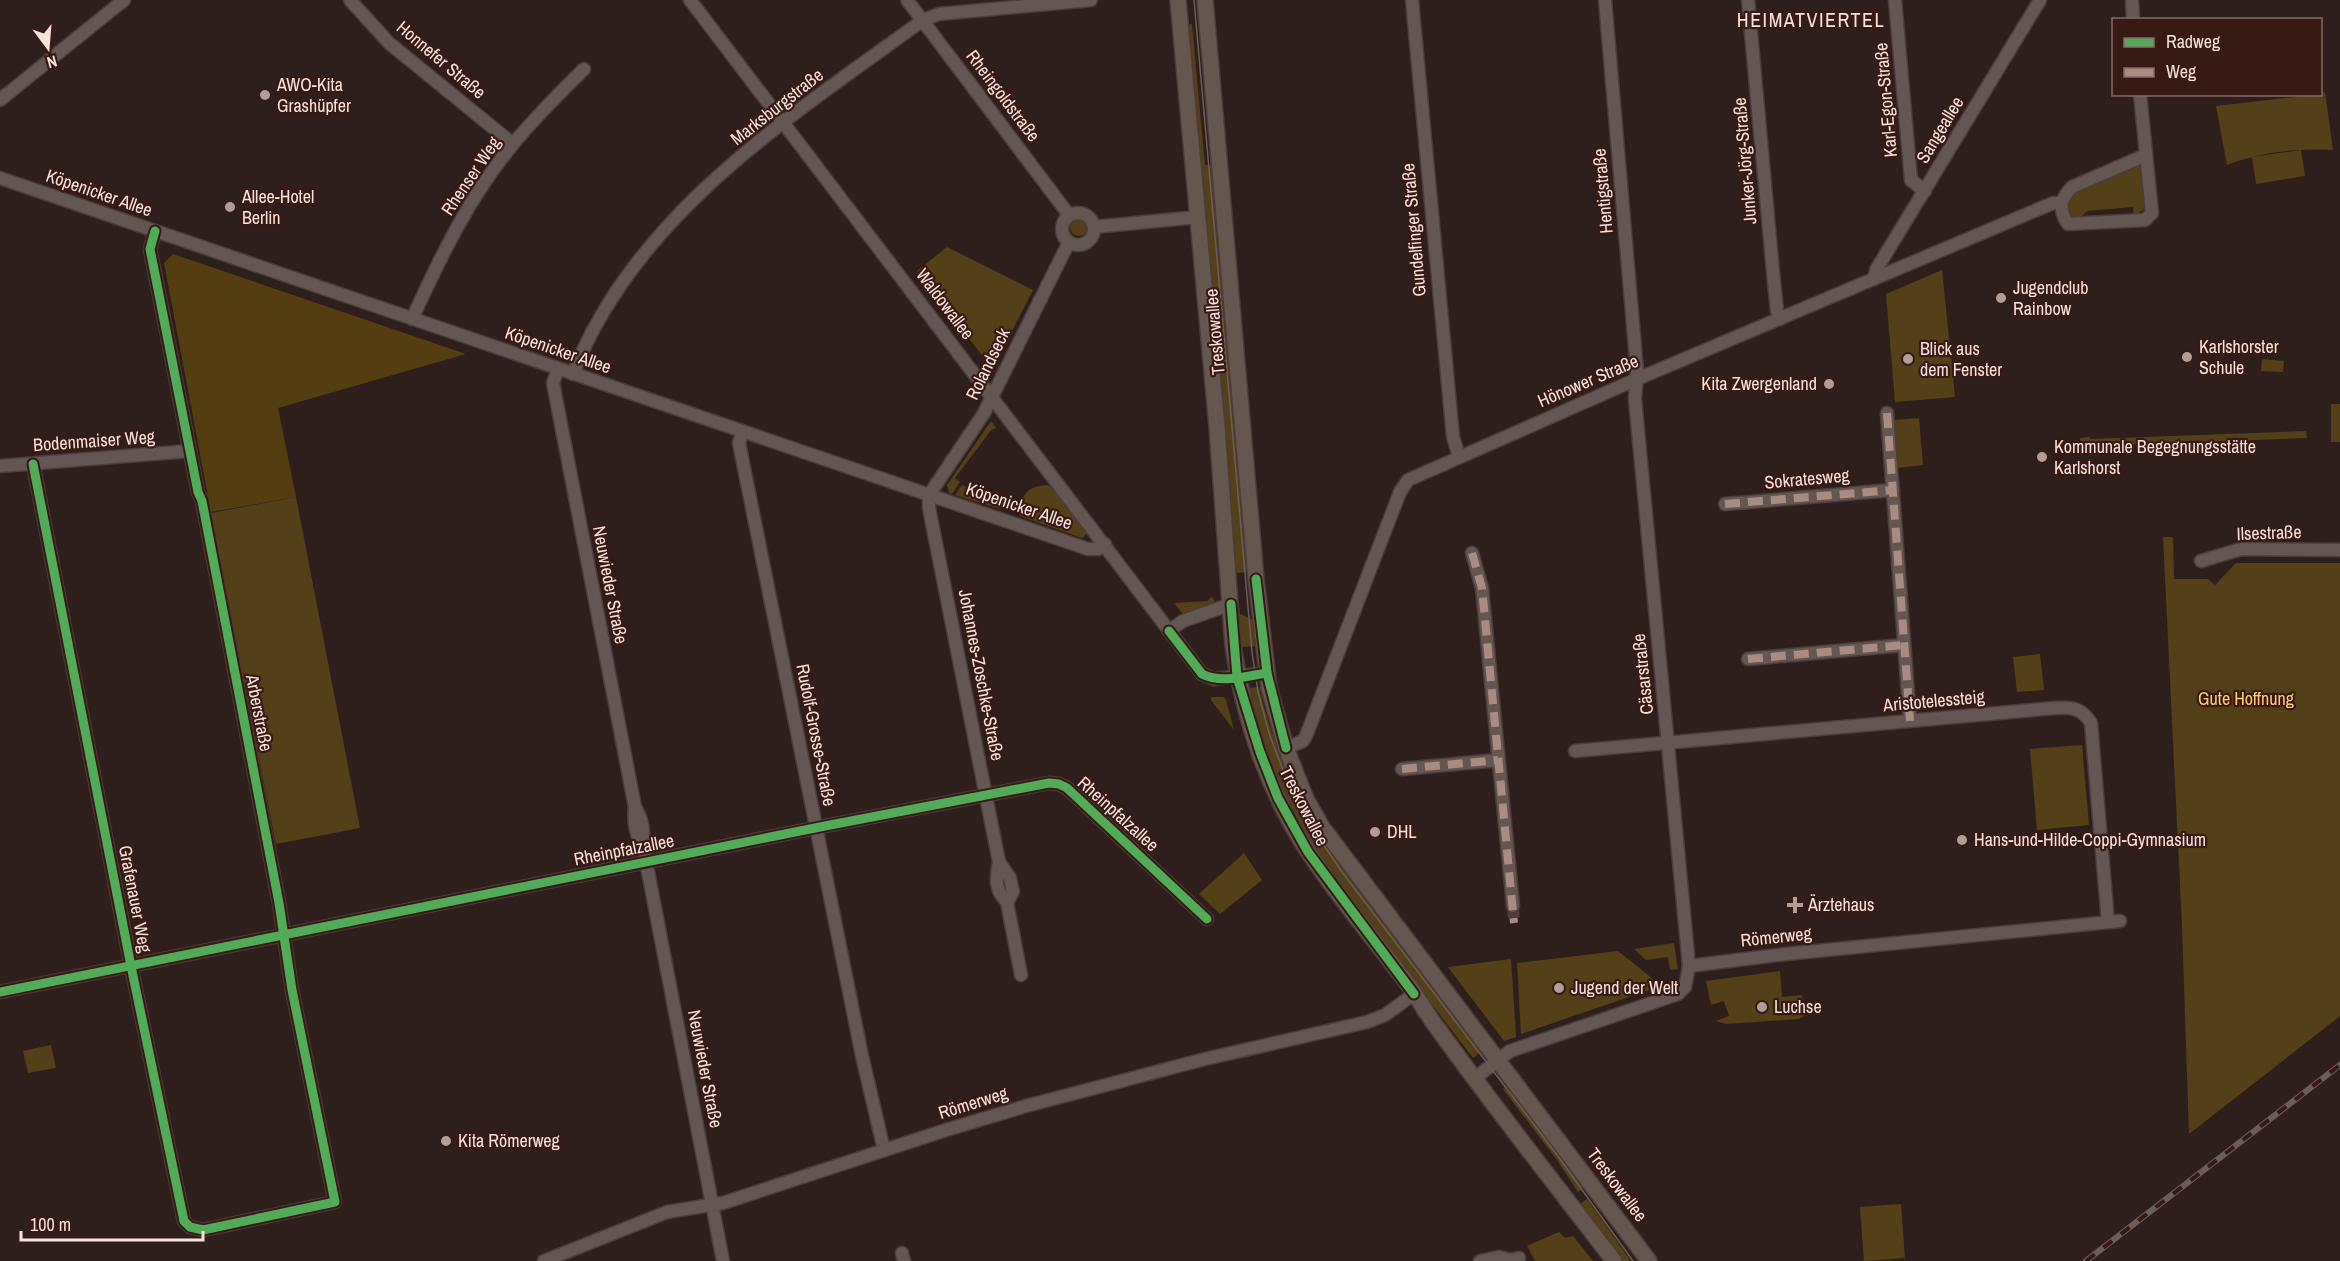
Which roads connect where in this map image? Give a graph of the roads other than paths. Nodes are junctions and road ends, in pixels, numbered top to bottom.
1 (124, 0) edge
2 (350, 0) edge
3 (690, 0) edge
4 (907, 0) edge
5 (1091, 0) edge
6 (1178, 0) edge
7 (1205, 0) edge
8 (1412, 0) edge
9 (1605, 0) edge
10 (1748, 0) edge
11 (1895, 0) edge
12 (2040, 0) edge
13 (2132, 0) edge
14 (1024, 3) edge
15 (2133, 18) edge
16 (923, 20) junction
17 (584, 69) dead end
18 (2140, 96) edge
19 (0, 100) edge
20 (784, 123) junction
21 (513, 144) junction
22 (2146, 155) junction
23 (0, 178) edge
24 (1925, 190) junction
25 (2060, 203) junction
26 (1069, 215) junction
27 (1198, 217) junction
28 (1094, 227) junction
29 (155, 231) junction
30 (1069, 242) junction
31 (1874, 279) junction
32 (412, 319) junction
33 (1780, 319) junction
34 (558, 369) junction
35 (573, 374) junction
36 (1637, 379) junction
37 (991, 396) junction
38 (1887, 413) dead end
39 (742, 433) junction
40 (190, 451) junction
41 (1459, 456) junction
42 (33, 464) junction
43 (0, 466) edge
44 (1893, 490) junction
45 (929, 495) junction
46 (1725, 504) dead end
47 (1105, 544) junction
48 (2340, 549) edge
49 (1472, 553) dead end
50 (2201, 561) dead end
51 (1231, 604) junction
52 (1169, 631) junction
53 (1904, 645) junction
54 (1748, 659) dead end
55 (1267, 673) junction
56 (1237, 677) junction
57 (1910, 721) junction
58 (1668, 742) junction
59 (1286, 747) junction
60 (1575, 751) dead end
61 (1498, 760) junction
62 (1402, 769) dead end
63 (986, 795) junction
64 (816, 828) junction
65 (646, 862) junction
66 (1513, 906) tunnel mouth
67 (1207, 919) dead end
68 (2114, 921) joint
69 (282, 935) junction
70 (131, 966) junction
71 (1689, 966) junction
72 (1021, 975) dead end
73 (0, 992) edge
74 (1414, 994) junction
75 (1497, 1062) junction
76 (1475, 1078) junction
77 (884, 1150) junction
78 (334, 1202) joint
79 (713, 1206) junction
80 (1519, 1258) dead end
81 (544, 1261) edge
82 (723, 1261) edge
83 (1480, 1261) edge
84 (1614, 1261) edge
85 (1649, 1261) edge

1 - 19 street
2 - 21 street, Honnefer Straße
3 - 20 street, Waldowallee
4 - 16 street, Rheingoldstraße
5 - 14 street, Marksburgstraße
6 - 27 main road, Treskowallee
7 - 55 main road, Treskowallee
8 - 41 street, Gundelfinger Straße
9 - 36 street, Hentigstraße
10 - 33 street, Junker-Jörg-Straße
11 - 24 street, Karl-Egon-Straße
12 - 24 street, Sangeallee
13 - 15 street
14 - 16 street, Marksburgstraße
16 - 20 street, Marksburgstraße
16 - 26 street, Rheingoldstraße
17 - 21 street, Rhenser Weg
18 - 22 street
20 - 35 street, Marksburgstraße
20 - 37 street, Waldowallee
21 - 32 street, Rhenser Weg
22 - 25 street
22 - 25 street
23 - 29 street, Köpenicker Allee
24 - 31 street, Sangeallee
25 - 31 street, Hönower Straße
26 - 28 street
26 - 30 street, Rolandseck
27 - 28 street
27 - 51 main road, Treskowallee
28 - 30 street
29 - 32 street, Köpenicker Allee
29 - 40 street, Arberstraße
30 - 37 street, Rolandseck
31 - 33 street, Hönower Straße
32 - 34 street, Köpenicker Allee
33 - 36 street, Hönower Straße
34 - 35 street, Köpenicker Allee
34 - 65 street, Neuwieder Straße
35 - 39 street, Köpenicker Allee
36 - 41 street, Hönower Straße
36 - 58 street, Cäsarstraße
37 - 45 street, Rolandseck
37 - 47 street, Waldowallee
38 - 44 street
39 - 45 street, Köpenicker Allee
39 - 64 street, Rudolf-Grosse-Straße
40 - 42 street, Bodenmaiser Weg
40 - 69 street, Arberstraße
41 - 59 street, Hönower Straße
42 - 43 street, Bodenmaiser Weg
42 - 70 street, Grafenauer Weg
44 - 46 street, Sokratesweg
44 - 53 street
45 - 47 street, Köpenicker Allee
45 - 63 street, Johannes-Zoschke-Straße
47 - 52 street, Waldowallee
48 - 50 street, Ilsestraße
49 - 61 street
51 - 52 street
51 - 56 main road, Treskowallee
52 - 56 street, Waldowallee
53 - 54 street
53 - 57 street
55 - 56 street, Waldowallee
55 - 59 main road, Treskowallee
56 - 74 main road, Treskowallee
57 - 58 street, Aristotelessteig
57 - 68 street, Aristotelessteig
58 - 60 street, Aristotelessteig
58 - 71 street, Cäsarstraße
59 - 75 main road, Treskowallee
61 - 62 street
61 - 66 street
63 - 64 street, Rheinpfalzallee
63 - 67 street, Rheinpfalzallee
63 - 72 street, Johannes-Zoschke-Straße
64 - 65 street, Rheinpfalzallee
64 - 77 street, Rudolf-Grosse-Straße
65 - 69 street, Rheinpfalzallee
65 - 79 street, Neuwieder Straße
68 - 71 street, Römerweg
69 - 70 street, Rheinpfalzallee
69 - 78 street, Arberstraße
70 - 73 street, Rheinpfalzallee
70 - 78 street, Grafenauer Weg
71 - 75 street
74 - 76 main road, Treskowallee
74 - 77 street, Römerweg
75 - 76 street
75 - 85 main road, Treskowallee
76 - 84 main road, Treskowallee
77 - 79 street, Römerweg
79 - 81 street, Römerweg
79 - 82 street, Neuwieder Straße
80 - 83 street

